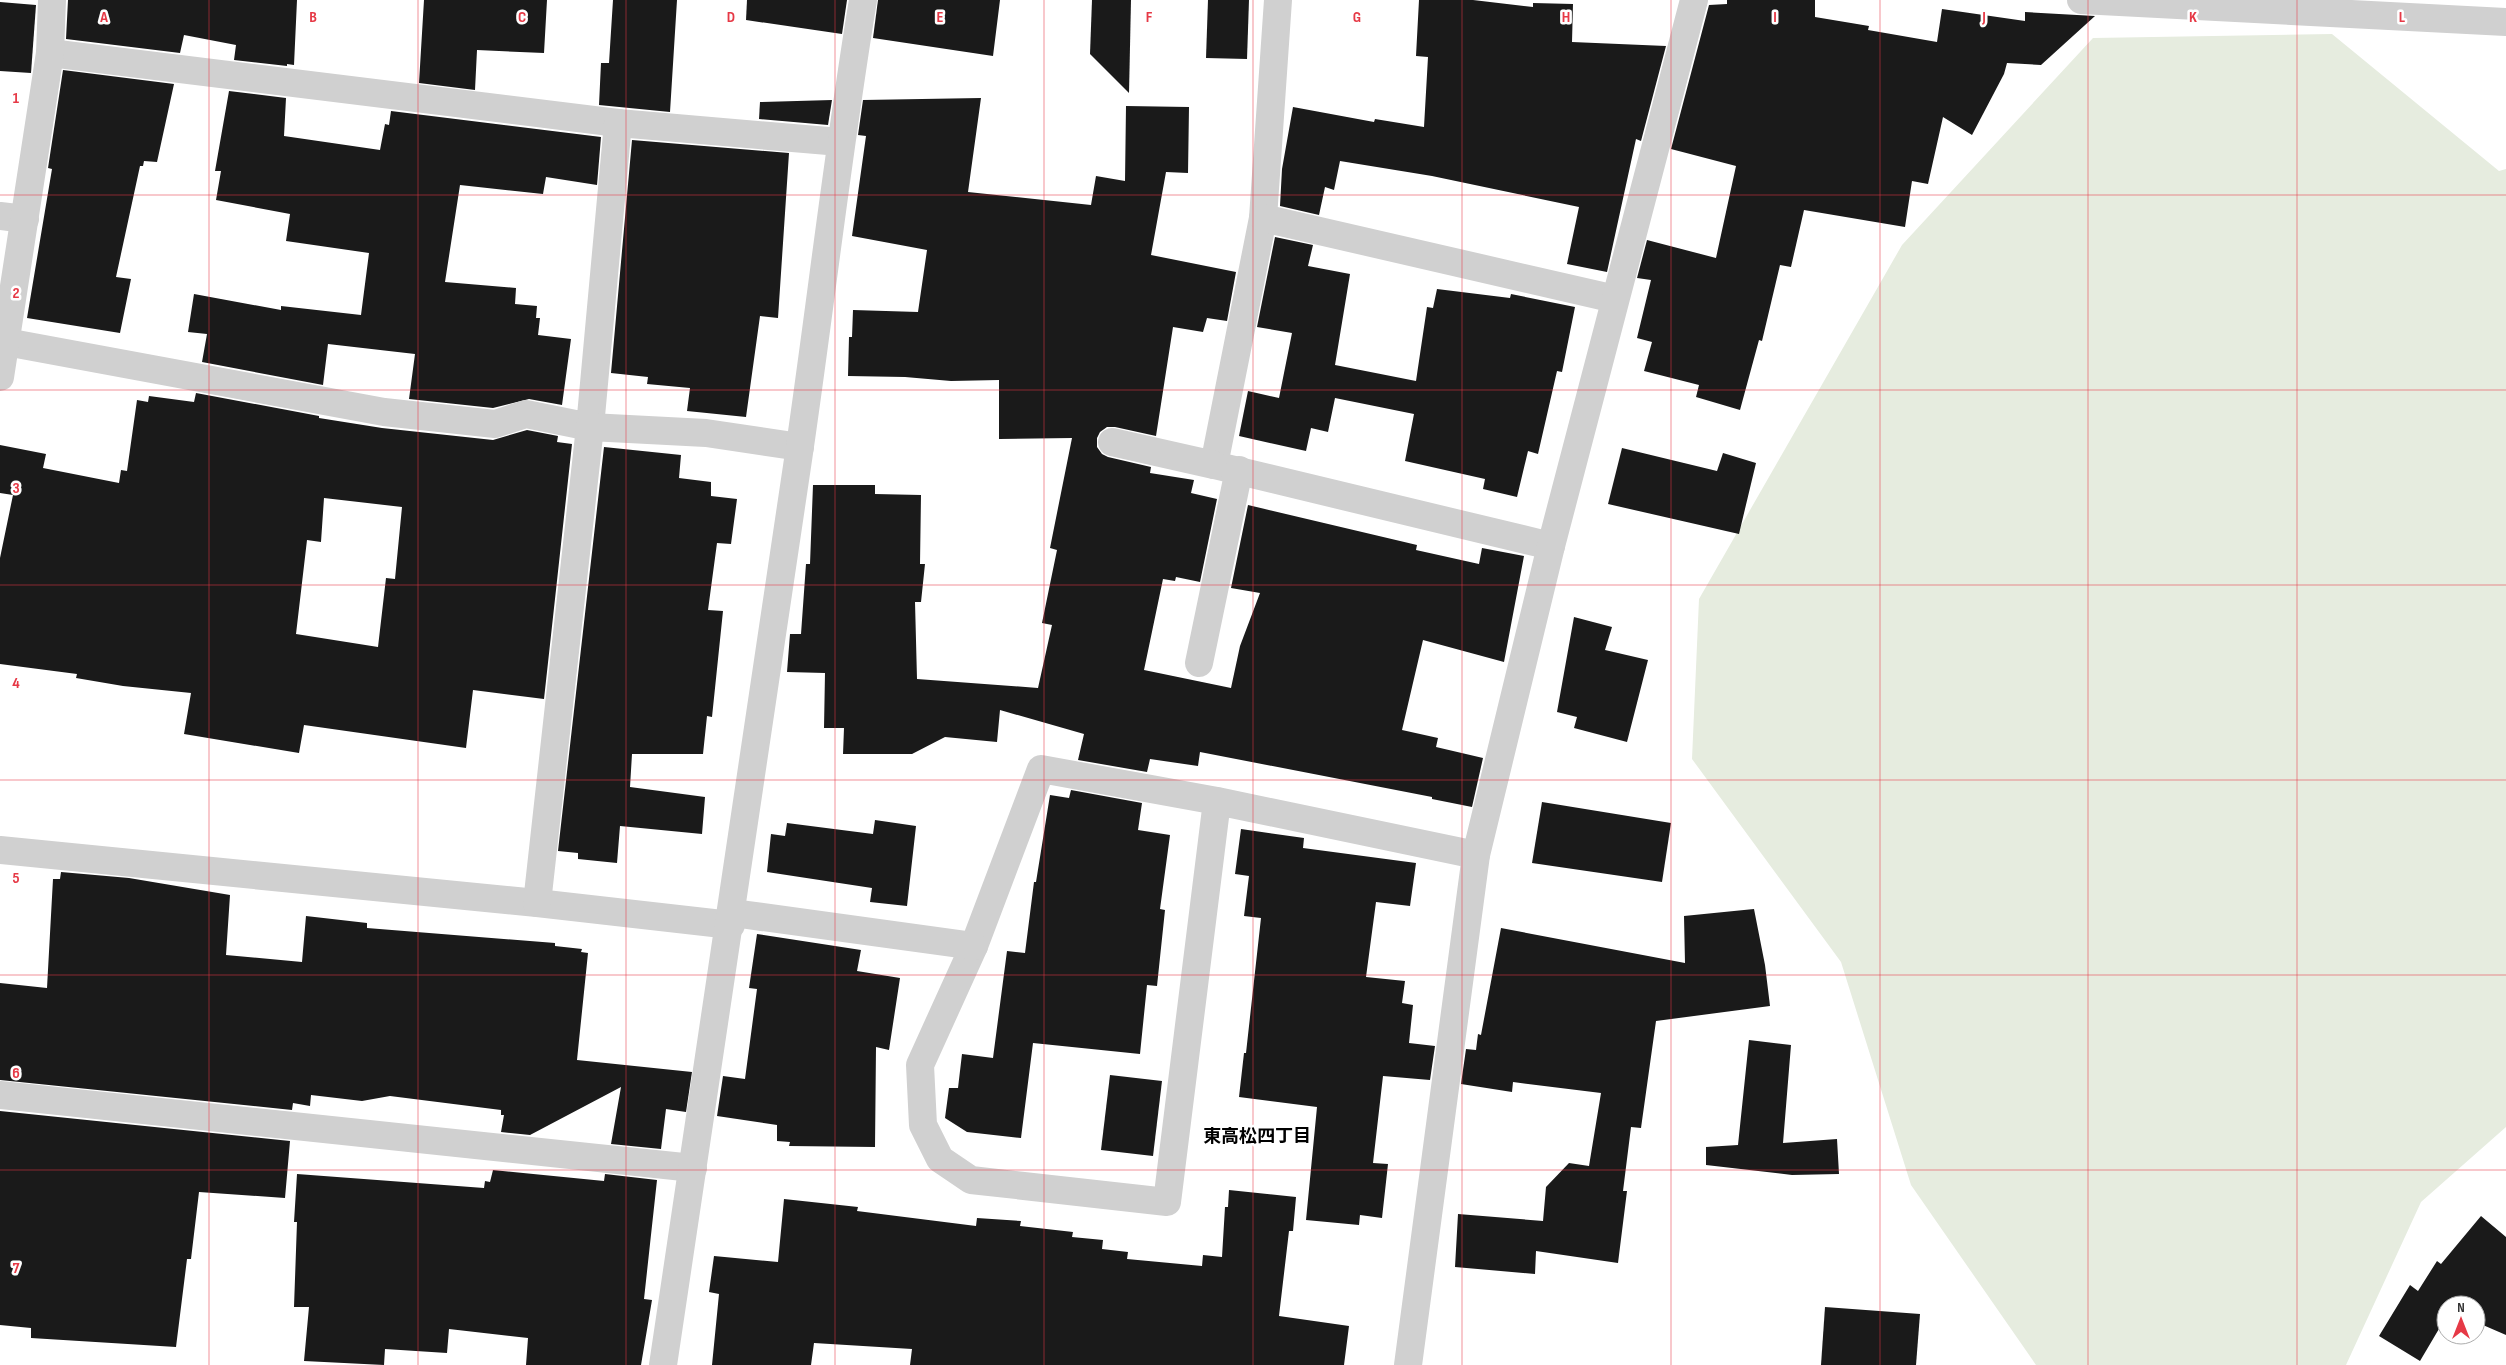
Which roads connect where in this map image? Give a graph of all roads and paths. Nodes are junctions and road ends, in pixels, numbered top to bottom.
1 (52, 0) edge
2 (863, 0) edge
3 (1278, 0) edge
4 (1694, 0) edge
5 (2081, 0) edge
6 (2506, 22) edge
7 (50, 53) junction
8 (618, 123) junction
9 (840, 142) junction
10 (13, 217) edge
11 (1263, 218) junction
12 (1615, 300) junction
13 (6, 342) junction
14 (0, 377) edge
15 (590, 427) junction
16 (1112, 442) dead end
17 (800, 447) junction
18 (1226, 468) junction
19 (1551, 546) junction
20 (1199, 662) dead end
21 (1217, 801) junction
22 (0, 850) edge
23 (1476, 855) junction
24 (537, 903) junction
25 (732, 919) junction
26 (974, 946) junction
27 (0, 1095) edge
28 (693, 1168) junction
29 (663, 1365) edge
30 (1408, 1365) edge

1 - 7 street
2 - 9 street
3 - 11 street
4 - 12 street
5 - 6 street
7 - 8 street
7 - 10 street
8 - 9 street
8 - 15 street
9 - 17 street
10 - 13 street
11 - 12 street
11 - 18 street
12 - 19 street
13 - 14 street
13 - 15 street
15 - 17 street
15 - 24 street
16 - 18 street
17 - 25 street
18 - 19 street
18 - 20 street
19 - 23 street
21 - 23 street
21 - 26 street
21 - 26 street
22 - 24 street
23 - 30 street
24 - 25 street
25 - 26 street
25 - 28 street
27 - 28 street
28 - 29 street

